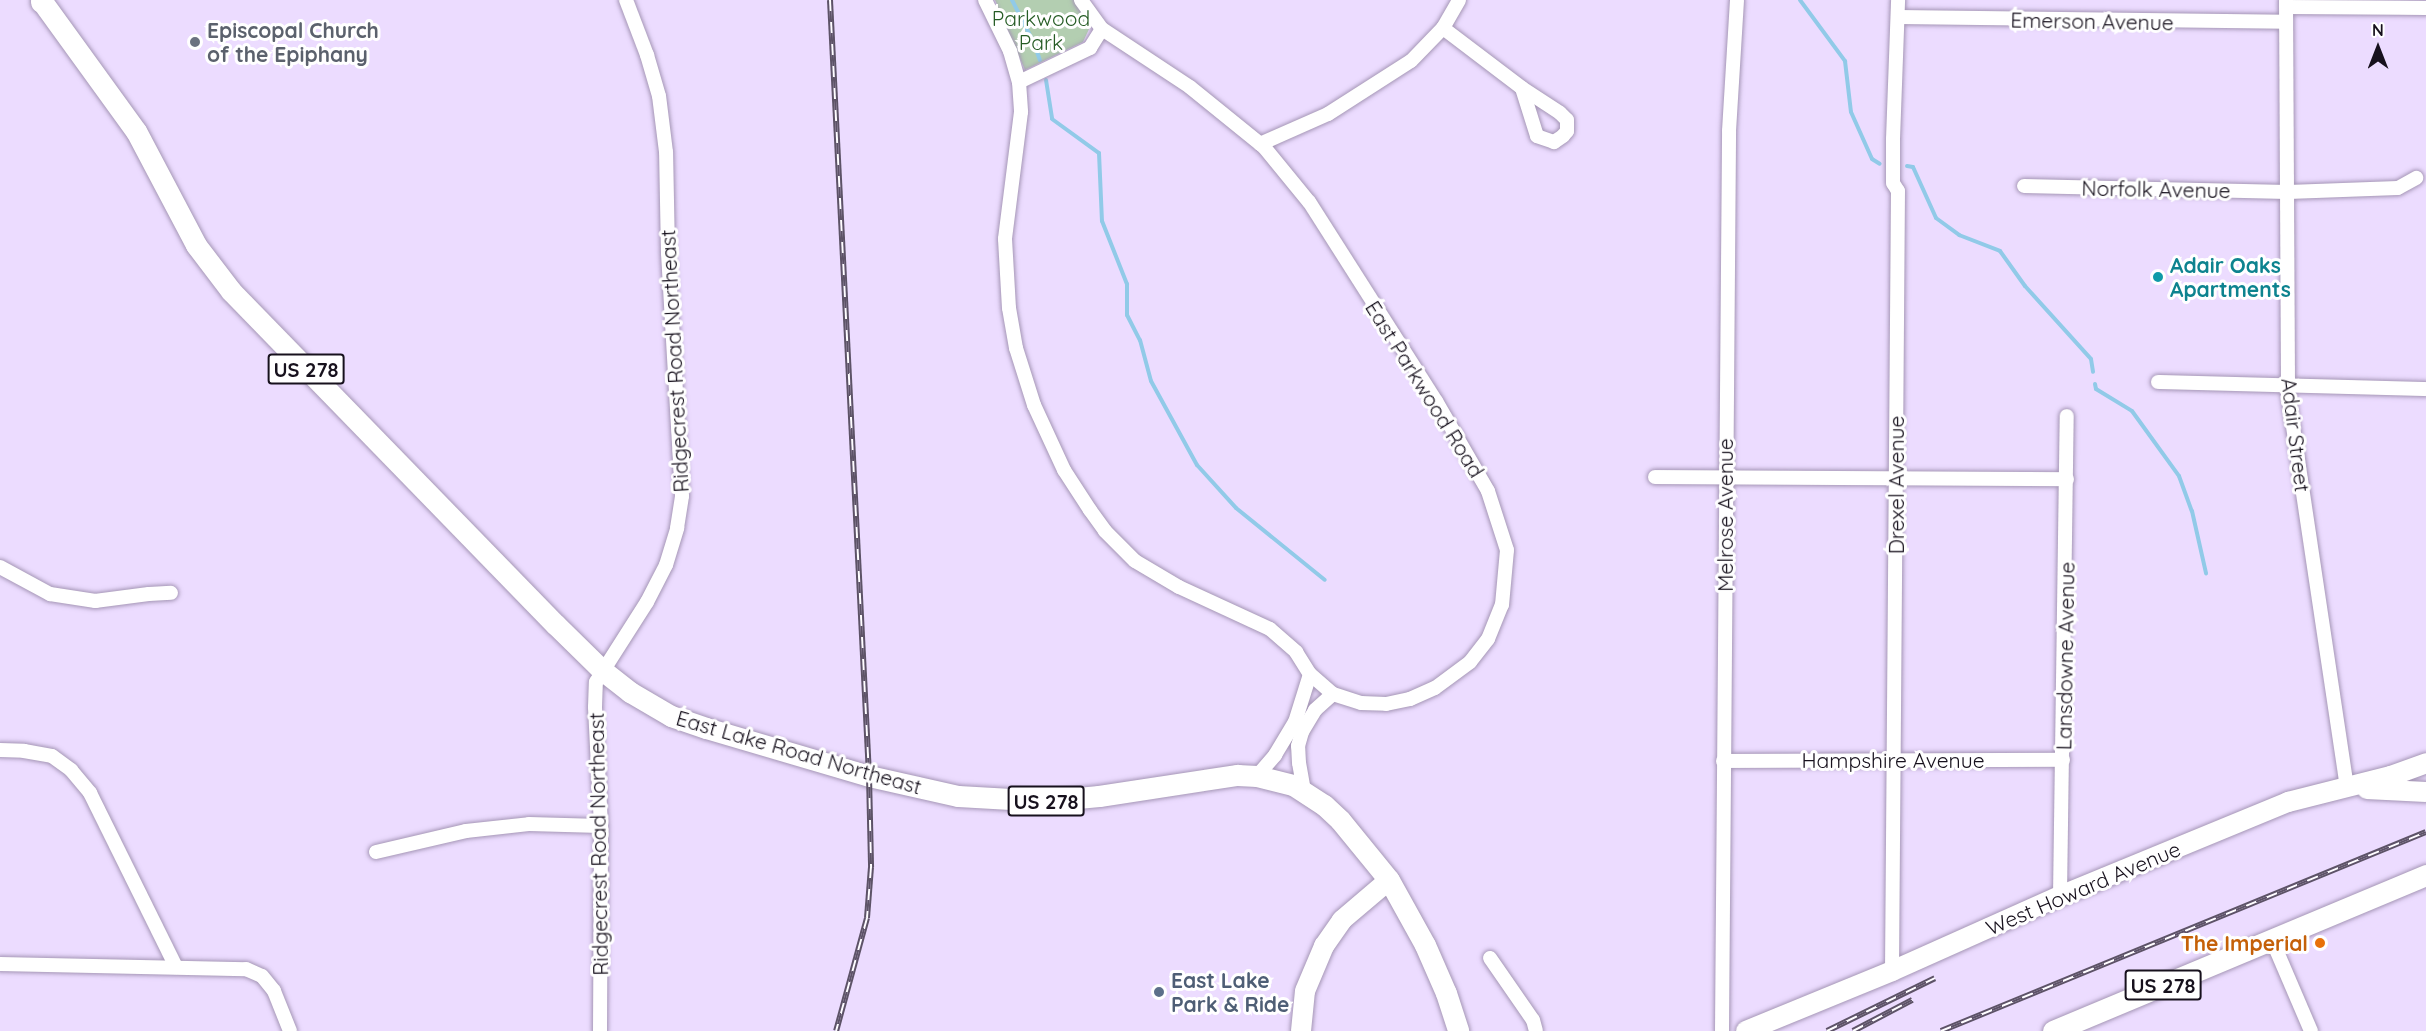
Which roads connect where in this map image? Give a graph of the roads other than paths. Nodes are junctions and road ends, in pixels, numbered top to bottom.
1 (626, 0) edge
2 (985, 0) edge
3 (1081, 0) edge
4 (1459, 0) edge
5 (1737, 0) edge
6 (1898, 0) edge
7 (42, 1) edge
8 (2286, 4) edge
9 (2355, 4) edge
10 (2425, 6) edge
11 (1898, 17) junction
12 (2286, 22) junction
13 (1443, 28) junction
14 (1102, 29) junction
15 (1019, 82) junction
16 (1522, 88) dead end
17 (1260, 144) junction
18 (2416, 178) dead end
19 (2024, 186) dead end
20 (2288, 192) junction
21 (2157, 382) dead end
22 (2288, 387) junction
23 (2426, 389) edge
24 (2067, 416) dead end
25 (1655, 477) dead end
26 (1725, 477) junction
27 (1896, 479) junction
28 (2067, 480) junction
29 (0, 567) edge
30 (171, 593) dead end
31 (602, 670) junction
32 (1310, 674) junction
33 (1334, 694) junction
34 (0, 750) edge
35 (1895, 760) junction
36 (2063, 760) junction
37 (1723, 761) junction
38 (2422, 765) edge
39 (1257, 776) junction
40 (2347, 787) junction
41 (2426, 790) edge
42 (1304, 791) junction
43 (601, 826) junction
44 (376, 852) dead end
45 (2426, 875) edge
46 (1389, 880) junction
47 (2060, 896) junction
48 (2272, 940) junction
49 (1490, 958) dead end
50 (0, 964) edge
51 (176, 967) junction
52 (1892, 971) junction
53 (290, 1031) edge
54 (600, 1031) edge
55 (1301, 1031) edge
56 (1458, 1031) edge
57 (1536, 1031) edge
58 (1722, 1031) edge
59 (1746, 1031) edge
60 (2053, 1031) edge
61 (2311, 1031) edge

1 - 31 street, Ridgecrest Road Northeast
2 - 15 street
3 - 14 street, East Parkwood Road
4 - 13 street
5 - 26 street, Melrose Avenue
6 - 11 street, Drexel Avenue
7 - 31 main road, East Lake Road Northeast / US 278
8 - 9 street
8 - 12 street, Adair Street
9 - 10 street
11 - 12 street, Emerson Avenue
11 - 27 street, Drexel Avenue
12 - 20 street, Adair Street
13 - 16 street
13 - 17 street
14 - 15 street
14 - 17 street, East Parkwood Road
15 - 32 street
17 - 33 street, East Parkwood Road
18 - 20 street, Norfolk Avenue
19 - 20 street, Norfolk Avenue
20 - 22 street, Adair Street
21 - 22 street
22 - 23 street
22 - 40 street, Adair Street
24 - 28 street, Lansdowne Avenue
25 - 26 street
26 - 27 street
26 - 37 street, Melrose Avenue
27 - 28 street
27 - 35 street, Drexel Avenue
28 - 36 street, Lansdowne Avenue
29 - 30 street
31 - 39 main road, East Lake Road Northeast / US 278
31 - 43 street, Ridgecrest Road Northeast
32 - 33 street
32 - 39 street
33 - 42 street
34 - 51 street
35 - 36 street, Hampshire Avenue
35 - 37 street, Hampshire Avenue
35 - 52 street, Drexel Avenue
36 - 47 street, Lansdowne Avenue
37 - 58 street, Melrose Avenue
38 - 40 main road, West Howard Avenue
38 - 41 main road
39 - 42 main road, East Lake Road Northeast / US 278
40 - 41 main road
40 - 47 main road, West Howard Avenue
42 - 46 main road, East Lake Road Northeast / US 278
43 - 44 street
43 - 54 street, Ridgecrest Road Northeast
45 - 48 main road, US 278
46 - 55 main road
46 - 56 main road, East Lake Road Northeast / US 278
47 - 52 main road, West Howard Avenue
48 - 60 main road, US 278
48 - 61 street
49 - 57 street
50 - 51 street
51 - 53 street
52 - 59 main road, West Howard Avenue

